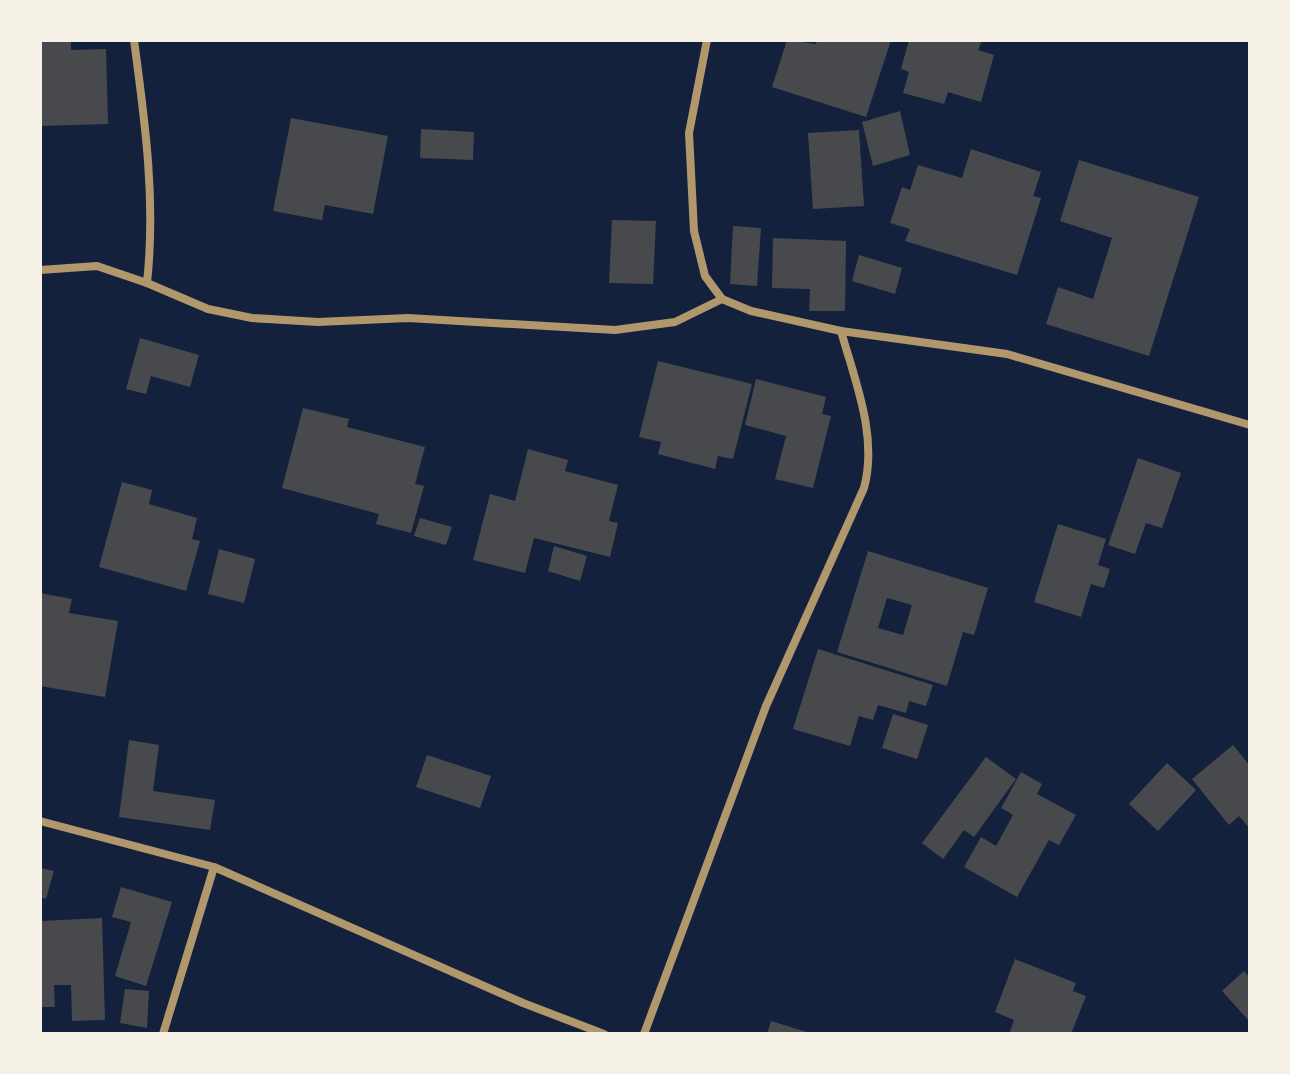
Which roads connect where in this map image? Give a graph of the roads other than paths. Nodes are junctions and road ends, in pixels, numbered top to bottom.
1 (134, 40) edge
2 (707, 40) edge
3 (40, 270) edge
4 (147, 283) junction
5 (722, 299) junction
6 (841, 331) junction
7 (1250, 425) edge
8 (40, 821) edge
9 (214, 867) junction
10 (163, 1034) edge
11 (604, 1034) edge
12 (644, 1034) edge

1 - 4 street
2 - 5 street
3 - 4 street
4 - 5 street
5 - 6 street
6 - 7 street
6 - 12 street
8 - 9 street
9 - 10 street
9 - 11 street

